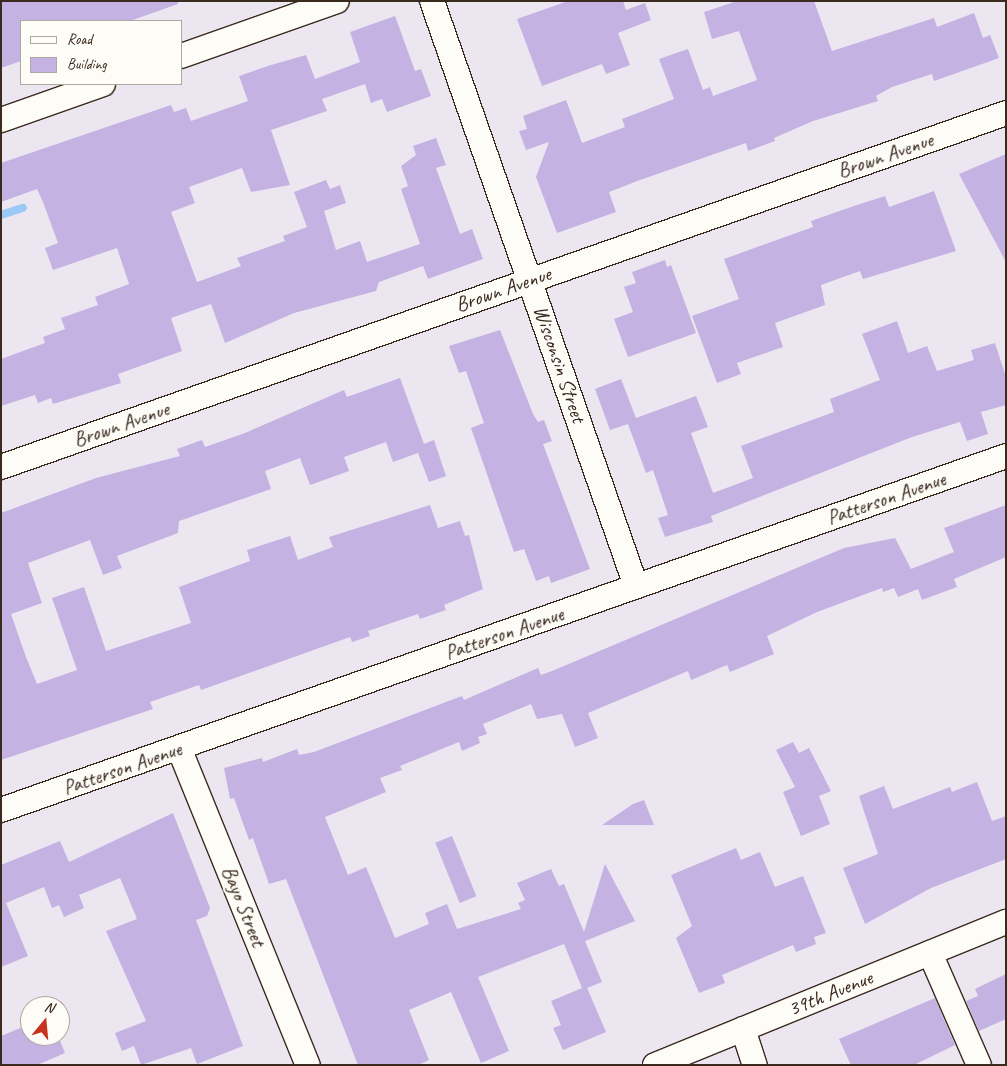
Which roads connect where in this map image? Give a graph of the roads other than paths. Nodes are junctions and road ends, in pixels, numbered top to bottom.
1 (337, 1) edge
2 (432, 1) edge
3 (182, 56) edge
4 (100, 85) edge
5 (1006, 113) edge
6 (1, 120) edge
7 (530, 279) junction
8 (1006, 456) edge
9 (1, 466) edge
10 (636, 586) junction
11 (179, 748) junction
12 (1, 810) edge
13 (1006, 922) edge
14 (930, 953) junction
15 (743, 1029) junction
16 (308, 1065) edge
17 (655, 1065) edge
18 (755, 1065) edge
19 (979, 1065) edge

1 - 3 street
2 - 7 street, Wisconsin Street
4 - 6 street
5 - 7 street, Brown Avenue
7 - 9 street, Brown Avenue
7 - 10 street, Wisconsin Street
8 - 10 street, Patterson Avenue
10 - 11 street, Patterson Avenue
11 - 12 street, Patterson Avenue
11 - 16 street, Bayo Street
13 - 14 street, 39th Avenue
14 - 15 street, 39th Avenue
14 - 19 street
15 - 17 street, 39th Avenue
15 - 18 street

